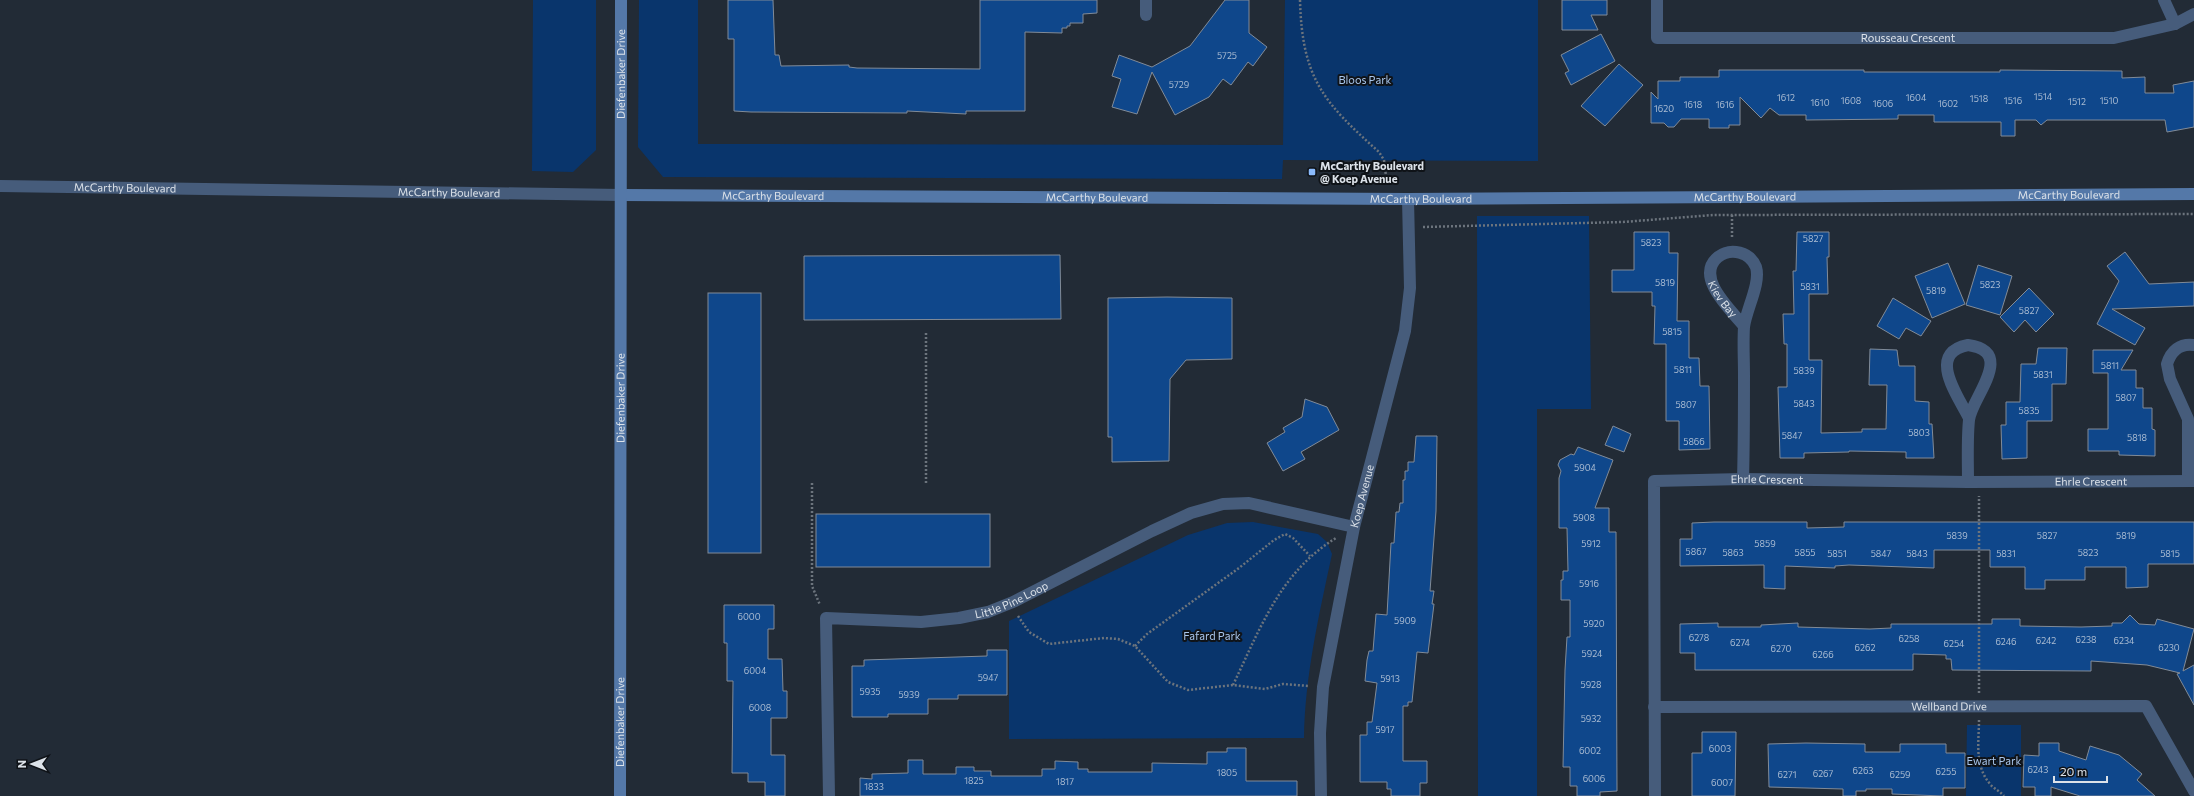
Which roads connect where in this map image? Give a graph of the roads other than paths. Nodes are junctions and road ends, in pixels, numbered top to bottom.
1 (621, 0) edge
2 (1146, 0) edge
3 (1657, 0) edge
4 (2164, 0) edge
5 (2194, 14) edge
6 (1146, 15) dead end
7 (2175, 24) junction
8 (0, 186) edge
9 (2194, 194) edge
10 (622, 195) junction
11 (1408, 199) junction
12 (1744, 326) junction
13 (2194, 345) edge
14 (2194, 408) edge
15 (1969, 418) junction
16 (2188, 419) junction
17 (1743, 479) junction
18 (2191, 481) edge
19 (1974, 482) junction
20 (1354, 527) junction
21 (1654, 707) junction
22 (2194, 791) edge
23 (620, 796) edge
24 (829, 796) edge
25 (1321, 796) edge
26 (1655, 796) edge

1 - 10 main road, Diefenbaker Drive
2 - 6 street
3 - 7 street, Rousseau Crescent
4 - 7 street
5 - 7 street, Rousseau Crescent
8 - 10 street, McCarthy Boulevard
9 - 11 main road, McCarthy Boulevard
10 - 11 main road, McCarthy Boulevard
10 - 23 main road, Diefenbaker Drive
11 - 20 street, Koep Avenue
12 - 12 street, Kiev Bay
12 - 17 street, Kiev Bay
13 - 16 street
14 - 16 street
15 - 15 street
15 - 19 street
16 - 18 street
17 - 19 street, Ehrle Crescent
17 - 21 street, Ehrle Crescent
18 - 19 street, Ehrle Crescent
20 - 24 street, Little Pine Loop
20 - 25 street, Koep Avenue
21 - 22 street, Wellband Drive
21 - 26 street, Ehrle Crescent

